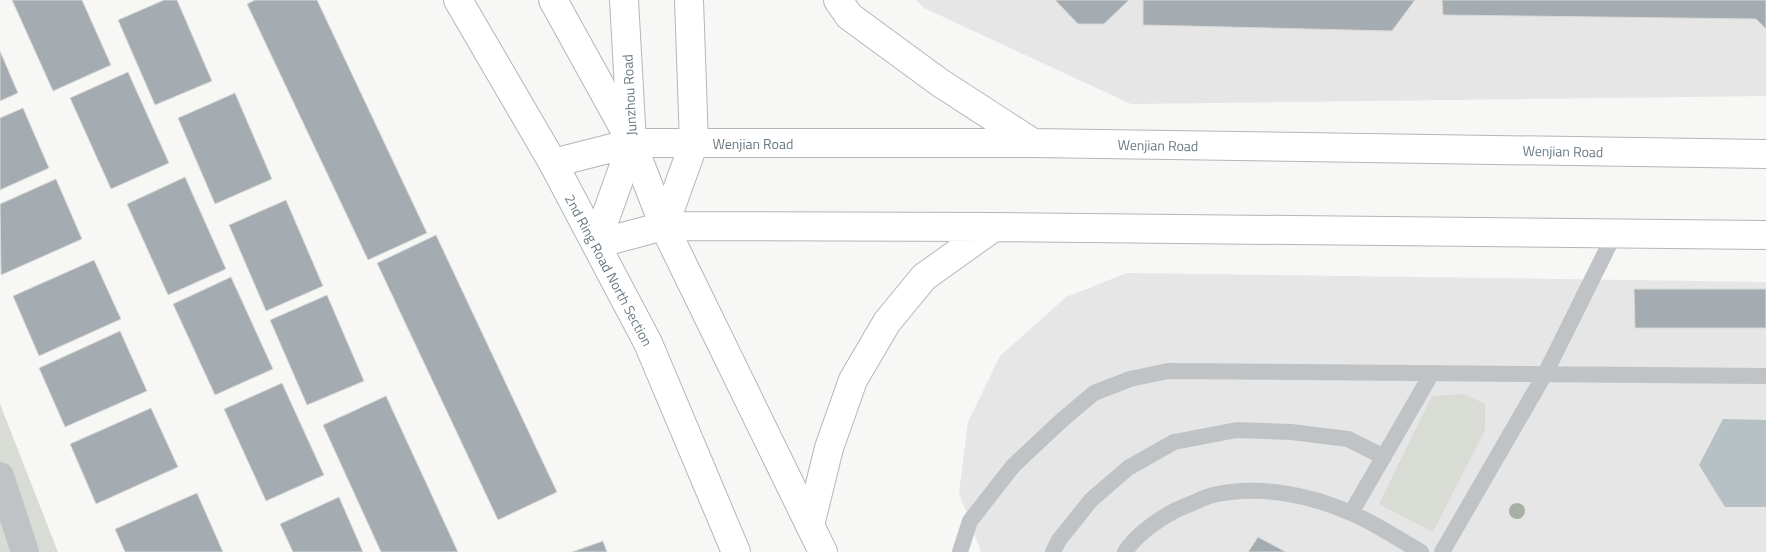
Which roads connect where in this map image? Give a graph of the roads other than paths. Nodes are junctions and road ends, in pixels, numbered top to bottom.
1 (458, 0) edge
2 (553, 0) edge
3 (624, 0) edge
4 (689, 0) edge
5 (838, 0) edge
6 (632, 143) junction
7 (694, 143) junction
8 (1032, 143) junction
9 (1766, 154) edge
10 (553, 163) junction
11 (664, 226) junction
12 (994, 227) junction
13 (1615, 233) junction
14 (1766, 235) edge
15 (596, 244) junction
16 (1432, 373) junction
17 (1545, 374) junction
18 (1766, 376) edge
19 (1384, 457) junction
20 (0, 476) edge
21 (1351, 513) junction
22 (810, 525) junction
23 (25, 552) edge
24 (736, 552) edge
25 (823, 552) edge
26 (960, 552) edge
27 (1053, 552) edge
28 (1125, 552) edge
29 (1421, 552) edge
30 (1442, 552) edge

1 - 10 main road, 2nd Ring Road North Section
2 - 6 main road
3 - 6 main road, Junzhou Road
4 - 7 main road
5 - 8 main road
6 - 7 main road, Wenjian Road
6 - 10 main road, Wenjian Road
6 - 11 main road
6 - 15 main road, Junzhou Road
7 - 8 main road, Wenjian Road
7 - 11 main road
8 - 9 main road, Wenjian Road
10 - 15 main road, 2nd Ring Road North Section
11 - 12 main road
11 - 15 main road
11 - 22 main road
12 - 13 main road
12 - 22 main road
13 - 14 main road
13 - 17 lane
15 - 24 main road, 2nd Ring Road North Section
16 - 17 lane
16 - 19 lane
16 - 26 lane
17 - 18 lane
17 - 30 lane
19 - 21 lane
19 - 27 lane
20 - 23 street
21 - 28 lane
21 - 29 lane
22 - 25 main road

